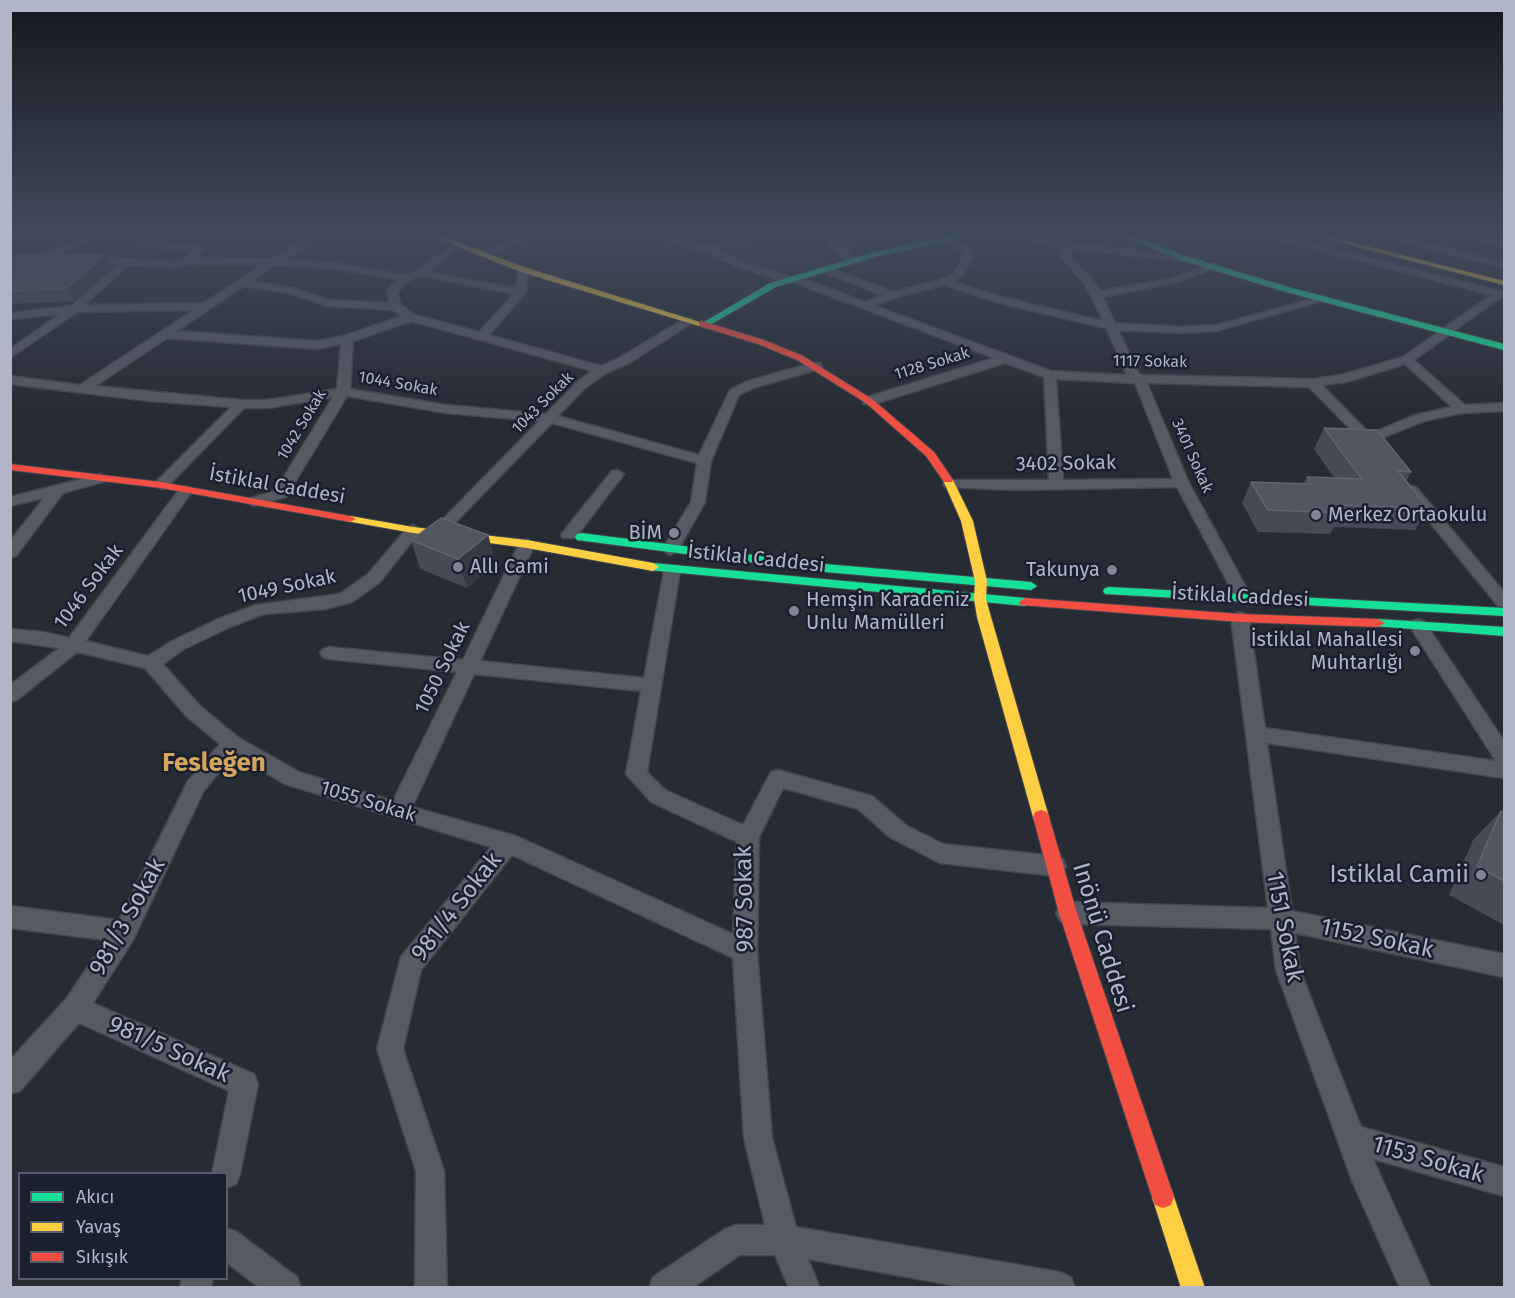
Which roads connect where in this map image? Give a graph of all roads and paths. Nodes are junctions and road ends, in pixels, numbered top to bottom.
1 (88, 297) edge
2 (222, 297) edge
3 (309, 297) edge
4 (393, 297) edge
5 (517, 297) edge
6 (609, 297) edge
7 (753, 297) edge
8 (840, 297) edge
9 (888, 297) edge
10 (989, 297) edge
11 (1098, 297) edge
12 (1316, 297) edge
13 (1495, 297) edge
14 (1324, 299) junction
15 (209, 306) junction
16 (865, 306) junction
17 (396, 308) junction
18 (74, 309) junction
19 (10, 316) edge
20 (411, 317) junction
21 (688, 321) junction
22 (703, 325) junction
23 (1112, 326) junction
24 (1448, 332) junction
25 (165, 334) junction
26 (481, 337) junction
27 (347, 339) junction
28 (1504, 346) edge
29 (10, 355) edge
30 (1005, 359) junction
31 (1407, 360) junction
32 (816, 366) junction
33 (602, 370) junction
34 (1050, 375) junction
35 (1136, 378) junction
36 (10, 381) edge
37 (1312, 383) junction
38 (84, 388) junction
39 (343, 392) junction
40 (870, 401) junction
41 (241, 404) junction
42 (1504, 407) edge
43 (1462, 409) junction
44 (550, 418) junction
45 (1369, 439) junction
46 (10, 455) edge
47 (1384, 457) edge
48 (704, 461) junction
49 (10, 467) edge
50 (172, 474) junction
51 (617, 474) dead end
52 (1399, 475) edge
53 (101, 478) junction
54 (1182, 483) junction
55 (950, 484) junction
56 (1056, 484) junction
57 (161, 485) junction
58 (58, 489) junction
59 (186, 490) junction
60 (281, 494) junction
61 (315, 499) dead end
62 (10, 502) edge
63 (253, 502) junction
64 (446, 517) junction
65 (475, 521) dead end
66 (412, 530) junction
67 (441, 533) junction
68 (563, 534) joint
69 (527, 544) junction
70 (10, 553) edge
71 (671, 561) junction
72 (981, 581) junction
73 (1041, 587) dead end
74 (1093, 590) dead end
75 (980, 599) junction
76 (1504, 602) edge
77 (1242, 608) junction
78 (1504, 612) edge
79 (1418, 625) junction
80 (1504, 632) edge
81 (10, 635) edge
82 (73, 646) junction
83 (329, 653) dead end
84 (152, 663) junction
85 (469, 667) junction
86 (651, 685) junction
87 (10, 694) edge
88 (1255, 735) junction
89 (232, 743) junction
90 (1504, 757) edge
91 (1504, 770) edge
92 (399, 812) junction
93 (748, 837) junction
94 (508, 843) junction
95 (1056, 866) junction
96 (1068, 913) junction
97 (10, 917) edge
98 (1280, 919) junction
99 (125, 932) junction
100 (745, 951) junction
101 (1504, 965) edge
102 (75, 1008) junction
103 (10, 1081) edge
104 (1352, 1138) junction
105 (226, 1172) edge
106 (1504, 1181) edge
107 (784, 1240) junction
108 (228, 1244) edge
109 (286, 1287) edge
110 (432, 1287) edge
111 (664, 1287) edge
112 (805, 1287) edge
113 (1060, 1287) edge
114 (1193, 1287) edge
115 (1416, 1287) edge

1 - 18 street
2 - 15 street
3 - 17 street
4 - 17 street
5 - 26 street
6 - 21 main road, Inönü Caddesi
7 - 22 main road
8 - 16 street, 1117 Sokak
9 - 16 street
10 - 23 street
11 - 23 street, 3401 Sokak
12 - 14 main road
13 - 24 street, 1117 Sokak
14 - 23 street
14 - 24 main road
15 - 18 street
15 - 25 street
16 - 30 street, 1117 Sokak
17 - 20 street
18 - 19 street
18 - 29 street
20 - 26 street
20 - 27 street
21 - 22 main road, Inönü Caddesi
21 - 33 street, 1043 Sokak
22 - 32 main road, Inönü Caddesi
23 - 35 street, 3401 Sokak
24 - 28 main road
24 - 31 street, 1117 Sokak
25 - 27 street
25 - 38 street
26 - 33 street
27 - 39 street, 1042 Sokak
30 - 34 street, 1117 Sokak
30 - 40 street, 1128 Sokak
31 - 37 street, 1117 Sokak
31 - 43 street
32 - 40 main road, Inönü Caddesi
32 - 48 street, 987 Sokak
33 - 44 street, 1043 Sokak
34 - 35 street, 1117 Sokak
34 - 56 street
35 - 37 street, 1117 Sokak
35 - 54 street, 3401 Sokak
36 - 38 street, 1044 Sokak
37 - 45 street
38 - 41 street, 1044 Sokak
39 - 41 street, 1044 Sokak
39 - 44 street, 1044 Sokak
39 - 60 street, 1042 Sokak
40 - 55 main road, Inönü Caddesi
41 - 50 street
42 - 43 street
43 - 45 street
44 - 48 street, 1044 Sokak
44 - 64 street, 1043 Sokak
45 - 47 street
46 - 50 main road, İstiklal Caddesi
48 - 71 street, 987 Sokak
49 - 53 main road, İstiklal Caddesi
50 - 57 street
50 - 60 main road, İstiklal Caddesi
51 - 68 street
52 - 76 street
53 - 57 main road, İstiklal Caddesi
53 - 58 street
54 - 56 street, 3402 Sokak
54 - 77 street, 3401 Sokak
55 - 56 street, 3402 Sokak
55 - 72 main road, Inönü Caddesi
57 - 59 main road, İstiklal Caddesi
58 - 62 street
58 - 70 street
59 - 63 main road, İstiklal Caddesi
59 - 82 street, 1046 Sokak
60 - 61 main road, İstiklal Caddesi
60 - 63 street
63 - 66 main road, İstiklal Caddesi
64 - 65 main road
64 - 67 street, 1043 Sokak
66 - 67 main road, İstiklal Caddesi
66 - 84 street, 1049 Sokak
67 - 69 main road, İstiklal Caddesi
68 - 71 main road, İstiklal Caddesi
69 - 71 main road, İstiklal Caddesi
69 - 85 street, 1050 Sokak
71 - 72 main road, İstiklal Caddesi
71 - 75 main road, İstiklal Caddesi
71 - 86 street, 987 Sokak
72 - 73 main road, İstiklal Caddesi
72 - 75 main road, Inönü Caddesi
74 - 77 main road, İstiklal Caddesi
75 - 77 main road, İstiklal Caddesi
75 - 95 main road, Inönü Caddesi
77 - 78 main road
77 - 79 main road, İstiklal Caddesi
77 - 88 street, 1151 Sokak
79 - 80 main road, İstiklal Caddesi
79 - 90 street
81 - 82 street
82 - 84 street
82 - 87 street, 1046 Sokak
83 - 85 street
84 - 89 street, 1055 Sokak
85 - 86 street
85 - 92 street, 1050 Sokak
86 - 93 street, 987 Sokak
88 - 91 street
88 - 98 street, 1151 Sokak
89 - 92 street, 1055 Sokak
89 - 99 street, 981/3 Sokak
92 - 94 street, 1055 Sokak
93 - 95 street
93 - 100 street, 987 Sokak
94 - 100 street, 1055 Sokak
94 - 110 street, 981/4 Sokak
95 - 96 main road, Inönü Caddesi
96 - 98 street, 1152 Sokak
96 - 114 main road, Inönü Caddesi
97 - 99 street
98 - 101 street, 1152 Sokak
98 - 104 street, 1151 Sokak
99 - 102 street, 981/3 Sokak
100 - 107 street, 987 Sokak
102 - 103 street, 981/3 Sokak
102 - 105 street, 981/5 Sokak
104 - 106 street, 1153 Sokak
104 - 115 street, 1151 Sokak
107 - 111 street
107 - 112 street, 987 Sokak
107 - 113 street
108 - 109 street

